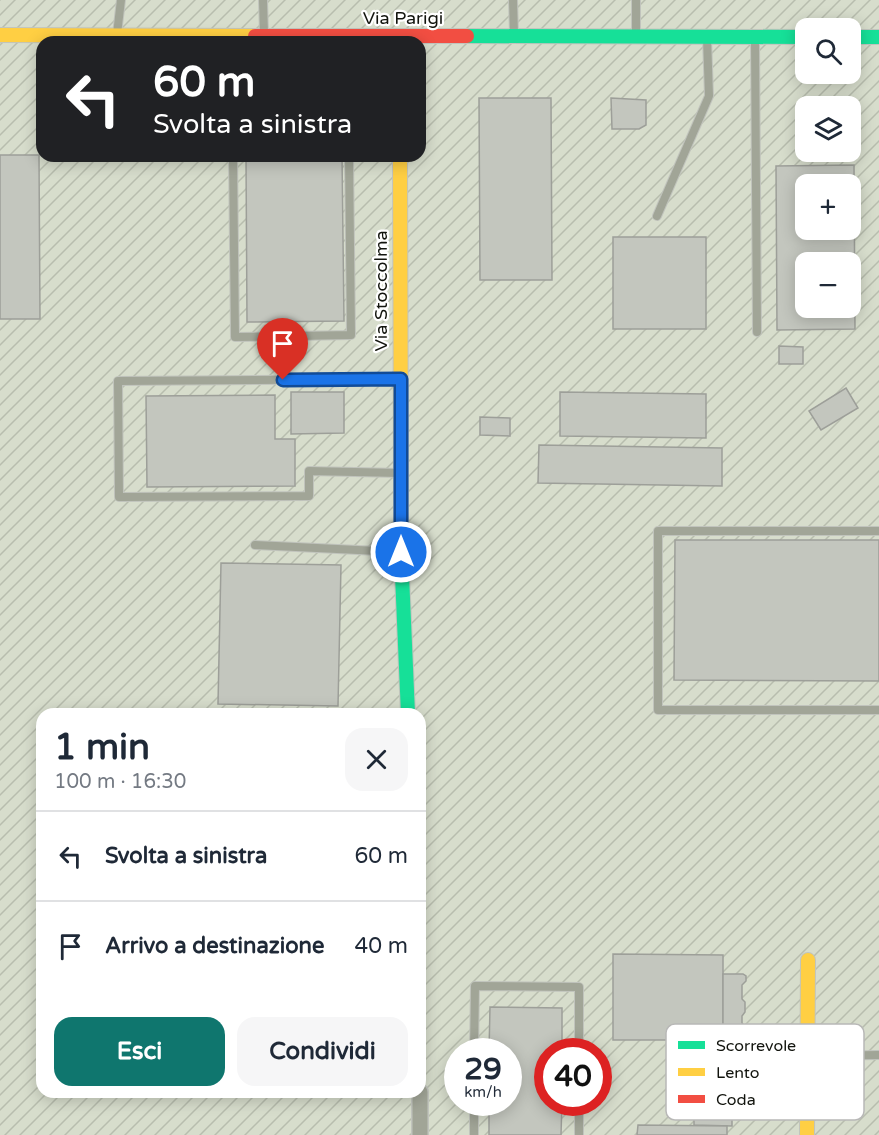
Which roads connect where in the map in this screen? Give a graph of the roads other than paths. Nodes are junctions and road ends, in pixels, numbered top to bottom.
1 (120, 0) edge
2 (263, 0) edge
3 (513, 0) edge
4 (636, 0) edge
5 (0, 35) edge
6 (117, 36) junction
7 (264, 36) joint
8 (514, 37) junction
9 (636, 37) junction
10 (707, 37) junction
11 (755, 37) junction
12 (795, 37) edge
13 (861, 37) edge
14 (879, 37) edge
15 (426, 39) edge
16 (233, 162) edge
17 (349, 162) edge
18 (400, 162) edge
19 (657, 216) dead end
20 (757, 332) dead end
21 (401, 379) junction
22 (401, 473) junction
23 (879, 531) edge
24 (255, 544) dead end
25 (401, 552) junction
26 (408, 708) edge
27 (879, 710) edge
28 (808, 960) dead end
29 (808, 1024) edge
30 (474, 1038) edge
31 (579, 1038) edge
32 (864, 1054) edge
33 (879, 1054) edge
34 (420, 1098) edge
35 (474, 1116) edge
36 (579, 1116) edge
37 (807, 1120) edge
38 (420, 1135) edge
39 (474, 1135) edge
40 (579, 1135) edge
41 (807, 1135) edge

1 - 6 lane
2 - 7 lane
3 - 8 lane
4 - 9 lane
5 - 6 street, Via Parigi
6 - 7 street, Via Parigi
8 - 9 street, Via Parigi
8 - 15 street, Via Parigi
9 - 10 street, Via Parigi
10 - 11 street, Via Parigi
10 - 19 lane
11 - 12 street, Via Parigi
11 - 20 lane
13 - 14 street
16 - 17 lane
18 - 21 street, Via Stoccolma
21 - 22 street, Via Stoccolma
21 - 22 lane
22 - 25 street, Via Stoccolma
23 - 27 lane
24 - 25 lane
25 - 26 street, Via Stoccolma
28 - 29 street
30 - 31 lane
32 - 33 lane
34 - 38 street
35 - 39 lane
36 - 40 lane
37 - 41 street

